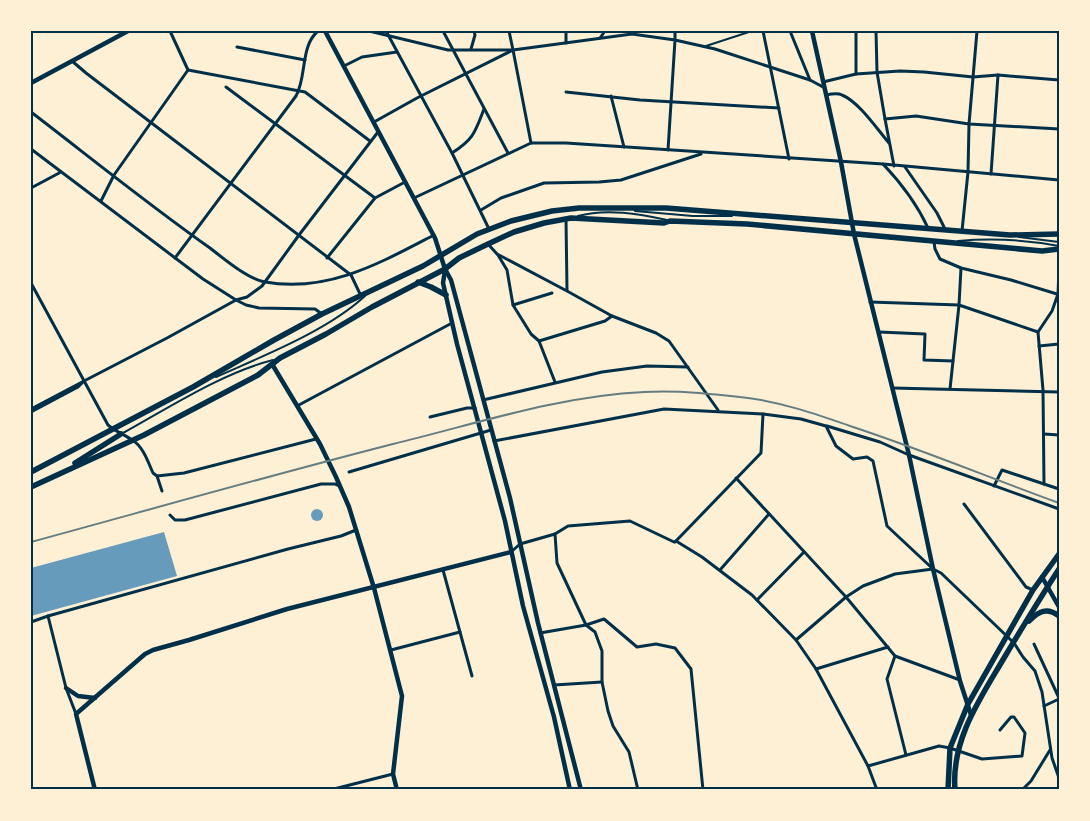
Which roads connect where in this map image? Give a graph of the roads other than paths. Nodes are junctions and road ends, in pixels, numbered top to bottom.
1 (128, 31) edge
2 (170, 31) edge
3 (318, 31) edge
4 (325, 31) edge
5 (369, 31) edge
6 (444, 31) edge
7 (474, 31) edge
8 (509, 31) edge
9 (566, 31) edge
10 (605, 31) edge
11 (675, 31) edge
12 (752, 31) edge
13 (763, 31) edge
14 (790, 31) edge
15 (812, 31) edge
16 (856, 31) edge
17 (876, 31) edge
18 (977, 31) edge
19 (1052, 31) edge
20 (1059, 32) edge
21 (387, 33) edge
22 (600, 38) junction
23 (675, 40) junction
24 (566, 43) junction
25 (704, 46) junction
26 (237, 47) dead end
27 (453, 49) junction
28 (471, 49) junction
29 (513, 50) junction
30 (397, 52) junction
31 (71, 60) junction
32 (305, 60) junction
33 (344, 66) junction
34 (771, 67) junction
35 (188, 70) junction
36 (877, 72) junction
37 (465, 73) junction
38 (856, 74) junction
39 (998, 75) junction
40 (973, 77) junction
41 (810, 80) junction
42 (1059, 80) edge
43 (31, 83) edge
44 (823, 84) junction
45 (226, 87) dead end
46 (299, 90) junction
47 (566, 92) dead end
48 (825, 95) junction
49 (421, 96) junction
50 (611, 96) junction
51 (671, 102) junction
52 (778, 108) junction
53 (484, 109) junction
54 (31, 112) edge
55 (885, 119) junction
56 (374, 122) junction
57 (150, 123) junction
58 (276, 123) junction
59 (969, 124) junction
60 (995, 125) junction
61 (1059, 129) edge
62 (378, 132) junction
63 (370, 142) junction
64 (531, 143) junction
65 (889, 144) junction
66 (624, 147) junction
67 (31, 148) edge
68 (668, 150) junction
69 (452, 153) junction
70 (508, 153) junction
71 (704, 153) junction
72 (790, 159) junction
73 (841, 162) junction
74 (883, 164) junction
75 (894, 166) junction
76 (905, 166) junction
77 (61, 172) junction
78 (968, 172) junction
79 (463, 174) junction
80 (991, 174) junction
81 (114, 175) junction
82 (346, 175) junction
83 (1059, 180) edge
84 (406, 182) junction
85 (231, 184) junction
86 (31, 188) edge
87 (375, 198) junction
88 (414, 198) junction
89 (102, 201) junction
90 (480, 210) junction
91 (568, 218) junction
92 (852, 223) junction
93 (929, 228) junction
94 (489, 229) junction
95 (1059, 229) edge
96 (945, 230) junction
97 (962, 231) junction
98 (854, 234) junction
99 (1059, 234) edge
100 (299, 235) junction
101 (434, 235) junction
102 (1010, 235) junction
103 (192, 236) junction
104 (934, 241) junction
105 (1059, 242) edge
106 (488, 244) junction
107 (1059, 248) edge
108 (497, 254) junction
109 (440, 255) junction
110 (175, 258) junction
111 (327, 258) junction
112 (961, 268) junction
113 (1059, 268) edge
114 (445, 269) junction
115 (351, 275) junction
116 (266, 282) junction
117 (418, 282) junction
118 (31, 283) edge
119 (567, 291) junction
120 (368, 293) junction
121 (552, 293) dead end
122 (1058, 294) edge
123 (446, 295) junction
124 (361, 296) junction
125 (236, 300) junction
126 (870, 302) junction
127 (513, 305) junction
128 (959, 305) junction
129 (322, 314) junction
130 (612, 316) junction
131 (453, 323) junction
132 (878, 332) junction
133 (1038, 332) junction
134 (539, 341) junction
135 (1059, 344) edge
136 (1039, 346) junction
137 (280, 358) junction
138 (953, 361) junction
139 (272, 364) junction
140 (688, 367) junction
141 (84, 381) junction
142 (555, 382) junction
143 (200, 384) junction
144 (892, 388) junction
145 (950, 389) junction
146 (1043, 392) junction
147 (1059, 392) edge
148 (483, 400) junction
149 (297, 406) junction
150 (476, 408) junction
151 (31, 411) edge
152 (718, 411) junction
153 (763, 414) junction
154 (430, 417) dead end
155 (826, 426) junction
156 (114, 430) junction
157 (491, 430) junction
158 (482, 432) junction
159 (121, 434) junction
160 (1044, 434) junction
161 (1059, 435) edge
162 (316, 438) junction
163 (133, 440) junction
164 (494, 441) junction
165 (908, 455) junction
166 (31, 472) edge
167 (349, 472) dead end
168 (61, 473) junction
169 (158, 476) junction
170 (736, 478) junction
171 (1044, 484) junction
172 (340, 486) junction
173 (994, 486) junction
174 (31, 487) edge
175 (1059, 489) edge
176 (162, 491) dead end
177 (964, 504) dead end
178 (1059, 510) edge
179 (769, 514) junction
180 (170, 515) dead end
181 (356, 530) junction
182 (555, 534) junction
183 (674, 542) junction
184 (520, 544) junction
185 (511, 552) junction
186 (804, 552) junction
187 (1059, 554) edge
188 (933, 569) junction
189 (1059, 569) edge
190 (443, 570) junction
191 (720, 570) junction
192 (1042, 577) junction
193 (1048, 587) junction
194 (374, 588) junction
195 (1033, 590) junction
196 (846, 597) junction
197 (757, 600) junction
198 (1059, 607) edge
199 (48, 616) junction
200 (1059, 616) edge
201 (31, 622) edge
202 (586, 625) junction
203 (460, 632) junction
204 (1019, 632) junction
205 (540, 633) junction
206 (1007, 636) junction
207 (796, 640) junction
208 (1014, 642) junction
209 (1034, 644) dead end
210 (888, 647) junction
211 (391, 650) junction
212 (895, 656) junction
213 (816, 669) junction
214 (472, 676) dead end
215 (960, 680) junction
216 (602, 682) junction
217 (554, 685) junction
218 (66, 688) junction
219 (95, 698) junction
220 (1059, 699) edge
221 (968, 704) junction
222 (1044, 706) junction
223 (76, 714) junction
224 (971, 715) junction
225 (1000, 730) dead end
226 (950, 748) junction
227 (1051, 749) junction
228 (958, 751) junction
229 (906, 755) junction
230 (868, 766) junction
231 (393, 774) junction
232 (1059, 778) edge
233 (95, 790) edge
234 (330, 790) edge
235 (397, 790) edge
236 (570, 790) edge
237 (581, 790) edge
238 (638, 790) edge
239 (703, 790) edge
240 (877, 790) edge
241 (948, 790) edge
242 (955, 790) edge
243 (1022, 790) edge

1 - 31 street
2 - 35 street
3 - 32 street
4 - 33 street
5 - 21 street
6 - 27 street
7 - 28 street
8 - 29 street
9 - 24 street
10 - 22 street
11 - 23 street
12 - 25 lane
13 - 34 street
14 - 41 street
15 - 44 street
16 - 38 street
17 - 36 street
18 - 40 street
19 - 20 street
21 - 27 street
21 - 30 street
22 - 23 street
22 - 24 street
23 - 25 street
23 - 51 street
24 - 29 street
25 - 34 street
26 - 32 street
27 - 28 street
27 - 37 street
28 - 29 street
29 - 37 street
29 - 64 street
30 - 33 street
30 - 49 street
31 - 43 street
31 - 57 street
32 - 46 street
33 - 56 street
34 - 41 street
34 - 52 street
35 - 46 street
35 - 57 street
36 - 38 street
36 - 40 street
36 - 55 street
37 - 49 street
37 - 53 street
38 - 44 street
39 - 40 street
39 - 42 street
39 - 60 street
40 - 59 street
41 - 44 street
44 - 48 street
45 - 58 street
46 - 58 street
46 - 63 street
47 - 50 street
48 - 65 street
48 - 73 street
49 - 56 street
49 - 69 street
50 - 51 street
50 - 66 street
51 - 52 street
51 - 68 street
52 - 72 street
53 - 69 street
53 - 70 street
54 - 81 street
55 - 59 street
55 - 65 street
56 - 62 street
57 - 81 street
57 - 85 street
58 - 82 street
58 - 85 street
59 - 60 street
59 - 78 street
60 - 61 street
60 - 80 street
62 - 63 street
62 - 84 street
63 - 82 street
64 - 66 street
64 - 70 street
65 - 75 street
66 - 68 street
67 - 77 street
68 - 71 street
69 - 79 street
70 - 79 street
71 - 72 street
71 - 90 street
72 - 73 street
73 - 74 street
73 - 92 street
74 - 75 street
74 - 93 street
75 - 76 street
76 - 78 street
76 - 96 street
77 - 86 street
77 - 89 street
78 - 80 street
78 - 97 street
79 - 88 street
79 - 90 street
80 - 83 street
81 - 89 street
81 - 103 street
82 - 87 street
82 - 100 street
84 - 87 street
84 - 88 street
85 - 100 street
85 - 103 street
87 - 111 street
88 - 101 street
89 - 110 street
90 - 94 street
91 - 98 main road
91 - 106 main road
91 - 119 street
92 - 93 main road
92 - 94 main road
92 - 98 street
93 - 96 main road
94 - 109 main road
95 - 99 street
96 - 97 main road
97 - 102 main road
98 - 104 main road
98 - 126 street
99 - 102 main road
100 - 111 street
100 - 116 street
101 - 109 street
101 - 115 street
102 - 105 lane
103 - 110 street
103 - 116 street
104 - 107 main road
104 - 112 street
106 - 108 street
106 - 114 main road
108 - 119 street
108 - 127 street
109 - 114 street
109 - 120 main road
110 - 125 street
111 - 115 street
112 - 122 street
112 - 128 street
113 - 122 street
114 - 117 main road
114 - 123 street
114 - 148 street
115 - 116 street
115 - 124 street
116 - 125 street
117 - 123 main road
117 - 137 main road
118 - 141 street
119 - 130 street
120 - 124 main road
120 - 143 lane
121 - 127 street
122 - 133 street
123 - 131 street
124 - 129 main road
125 - 129 street
125 - 141 street
126 - 128 street
126 - 132 street
127 - 134 street
128 - 133 street
128 - 138 street
129 - 143 main road
130 - 134 street
130 - 140 street
131 - 149 street
131 - 150 street
132 - 138 street
132 - 144 street
133 - 136 street
134 - 142 street
135 - 136 street
136 - 146 street
137 - 139 main road
137 - 159 lane
138 - 145 street
139 - 149 street
139 - 163 main road
140 - 142 street
140 - 152 street
141 - 151 street
141 - 156 street
142 - 148 street
143 - 156 main road
144 - 145 street
144 - 165 street
145 - 146 street
146 - 147 street
146 - 160 street
148 - 157 street
149 - 162 street
150 - 154 street
150 - 158 street
152 - 153 street
152 - 164 street
153 - 155 street
153 - 170 street
155 - 165 street
155 - 188 street
156 - 159 street
156 - 166 main road
157 - 158 street
157 - 164 street
158 - 167 street
158 - 185 street
159 - 163 street
159 - 168 main road
160 - 161 street
160 - 171 street
162 - 169 street
162 - 172 street
163 - 168 main road
163 - 169 street
164 - 184 street
165 - 173 street
165 - 188 street
168 - 174 main road
169 - 176 street
170 - 179 street
170 - 183 street
171 - 173 street
171 - 175 street
172 - 180 street
172 - 181 street
173 - 178 street
177 - 195 street
179 - 186 street
179 - 191 street
181 - 194 street
181 - 199 street
182 - 183 street
182 - 184 street
182 - 202 street
183 - 191 street
184 - 185 street
184 - 205 street
185 - 190 street
185 - 236 street
186 - 196 street
186 - 197 street
187 - 192 main road
188 - 196 street
188 - 206 street
188 - 215 street
189 - 193 main road
190 - 194 street
190 - 203 street
191 - 197 street
192 - 193 street
192 - 195 main road
193 - 198 street
193 - 204 main road
194 - 211 street
194 - 219 street
195 - 206 main road
196 - 207 street
196 - 210 street
197 - 207 street
199 - 201 street
199 - 218 street
200 - 204 main road
202 - 205 street
202 - 216 street
202 - 239 street
203 - 211 street
203 - 214 street
204 - 208 main road
205 - 217 street
206 - 208 street
206 - 221 main road
207 - 213 street
208 - 222 street
208 - 224 main road
209 - 220 street
210 - 212 street
210 - 213 street
211 - 231 street
212 - 215 street
212 - 229 street
213 - 230 street
215 - 221 street
216 - 217 street
216 - 238 street
217 - 237 street
218 - 219 street
218 - 223 street
219 - 223 street
220 - 222 street
221 - 224 street
221 - 226 main road
222 - 227 street
223 - 233 street
224 - 228 main road
225 - 228 street
226 - 228 street
226 - 229 street
226 - 241 main road
227 - 232 street
227 - 243 street
228 - 242 main road
229 - 230 street
230 - 240 street
231 - 234 street
231 - 235 street

